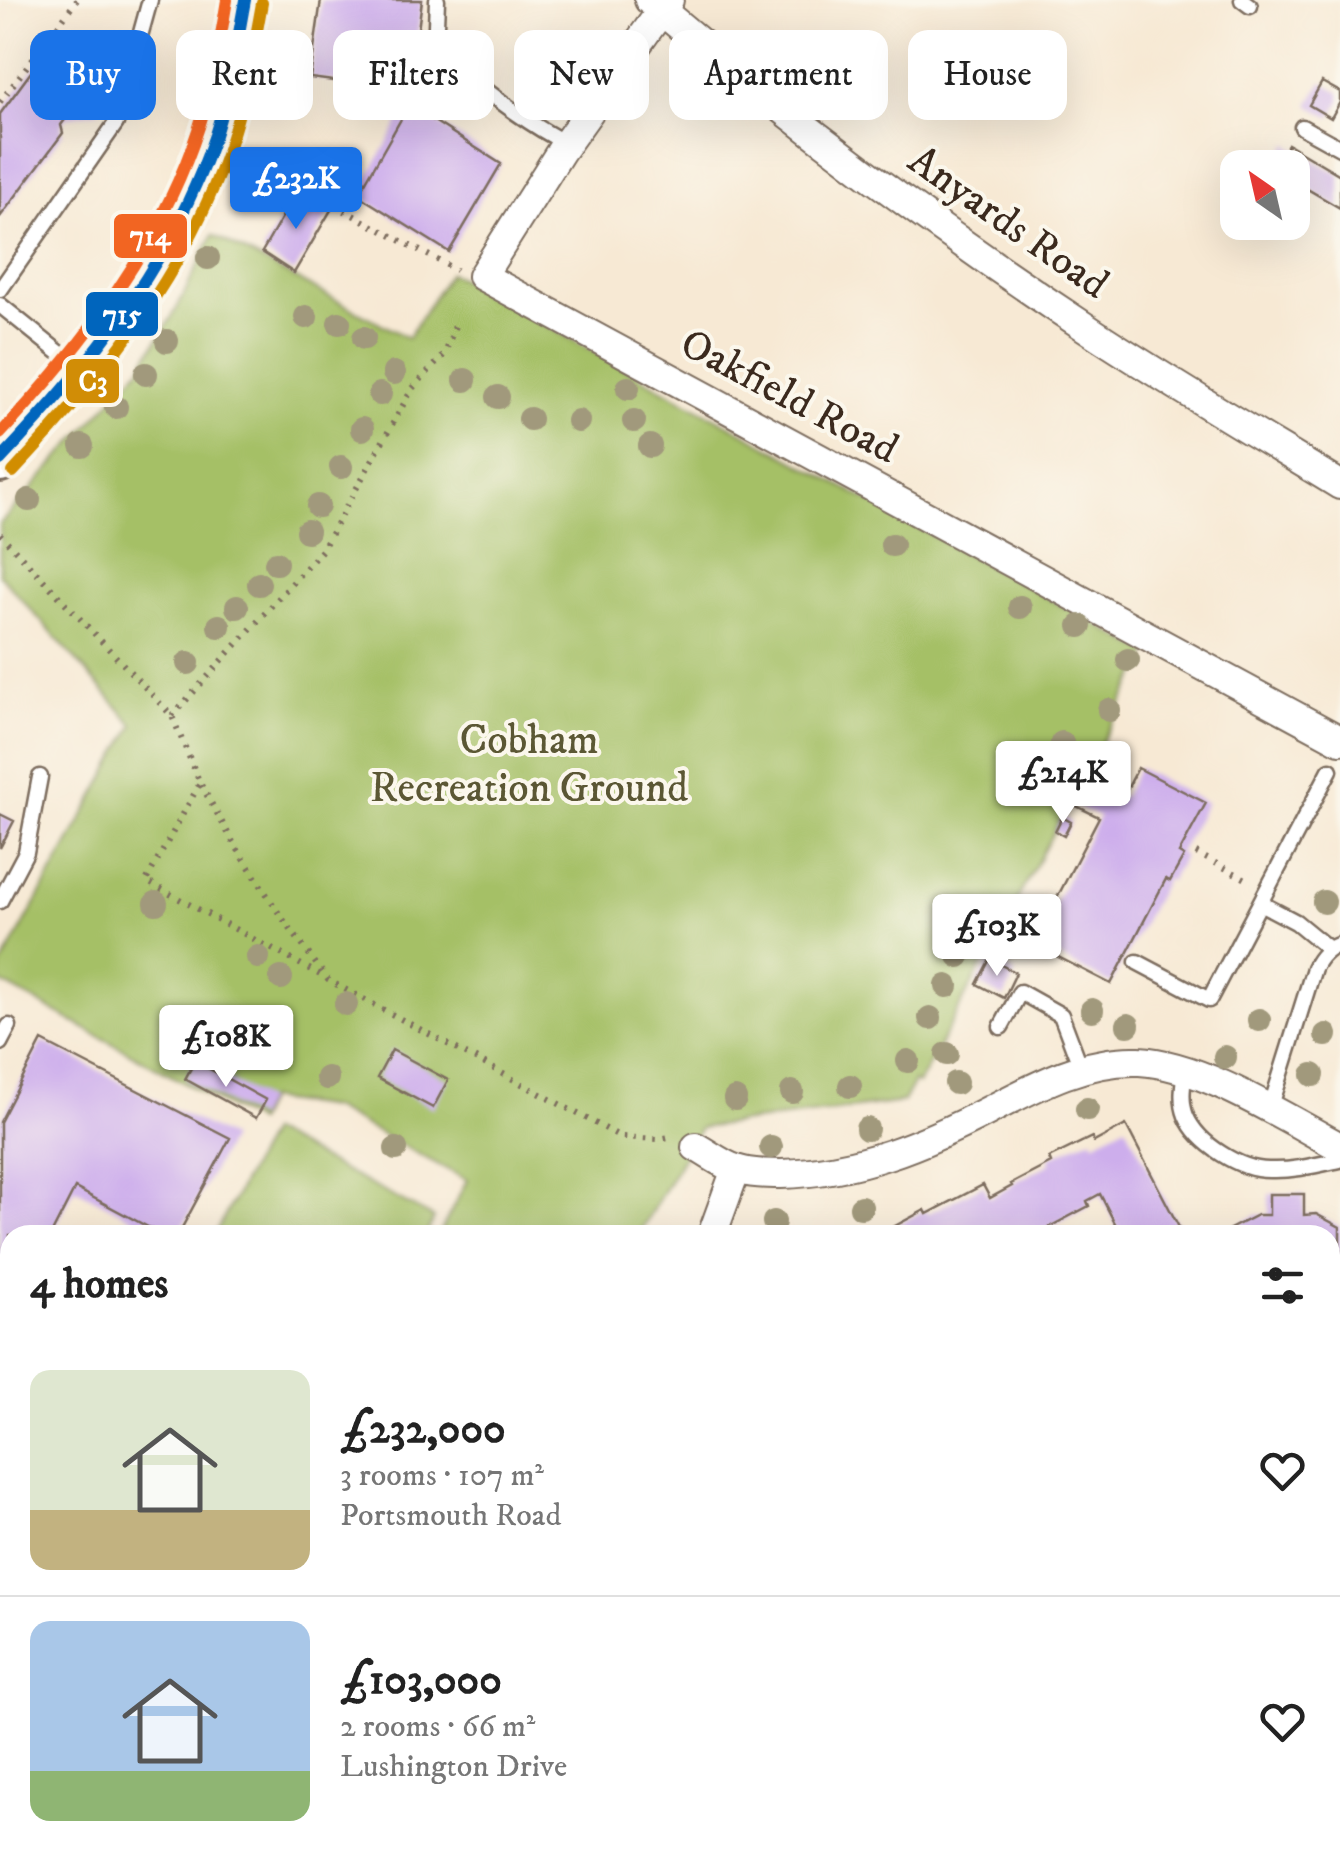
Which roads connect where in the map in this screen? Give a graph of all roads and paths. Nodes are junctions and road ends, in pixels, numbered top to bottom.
1 (77, 0) edge
2 (150, 0) edge
3 (246, 0) edge
4 (438, 0) edge
5 (660, 3) edge
6 (0, 102) edge
7 (1302, 127) dead end
8 (214, 142) junction
9 (566, 143) junction
10 (1340, 148) edge
11 (482, 276) junction
12 (0, 290) edge
13 (0, 305) edge
14 (457, 320) dead end
15 (82, 371) junction
16 (5, 445) edge
17 (1340, 486) edge
18 (0, 534) edge
19 (172, 716) junction
20 (1340, 740) edge
21 (1330, 770) dead end
22 (40, 777) dead end
23 (200, 784) junction
24 (1196, 852) dead end
25 (1264, 896) junction
26 (0, 900) edge
27 (1334, 946) edge
28 (1137, 962) dead end
29 (328, 980) junction
30 (8, 1026) dead end
31 (1001, 1027) dead end
32 (0, 1043) edge
33 (1081, 1068) junction
34 (1185, 1069) junction
35 (1270, 1110) junction
36 (696, 1147) joint
37 (1340, 1147) edge
38 (1340, 1160) edge
39 (736, 1170) junction
40 (716, 1225) edge

1 - 6 path
2 - 12 lane
3 - 8 main road
4 - 9 lane
5 - 9 street
5 - 17 street, Anyards Road
7 - 10 lane
8 - 11 path
8 - 15 main road
9 - 11 street
11 - 20 street, Oakfield Road
13 - 15 lane
14 - 19 path
15 - 16 main road
18 - 19 path
19 - 23 path
21 - 25 lane
22 - 26 lane
23 - 29 path
23 - 29 path
24 - 25 path
25 - 27 lane
25 - 28 lane
27 - 35 lane
29 - 36 path
30 - 32 lane
31 - 33 lane
33 - 34 street
33 - 39 street
34 - 35 street
34 - 38 lane
35 - 37 street
36 - 39 street
39 - 40 street

